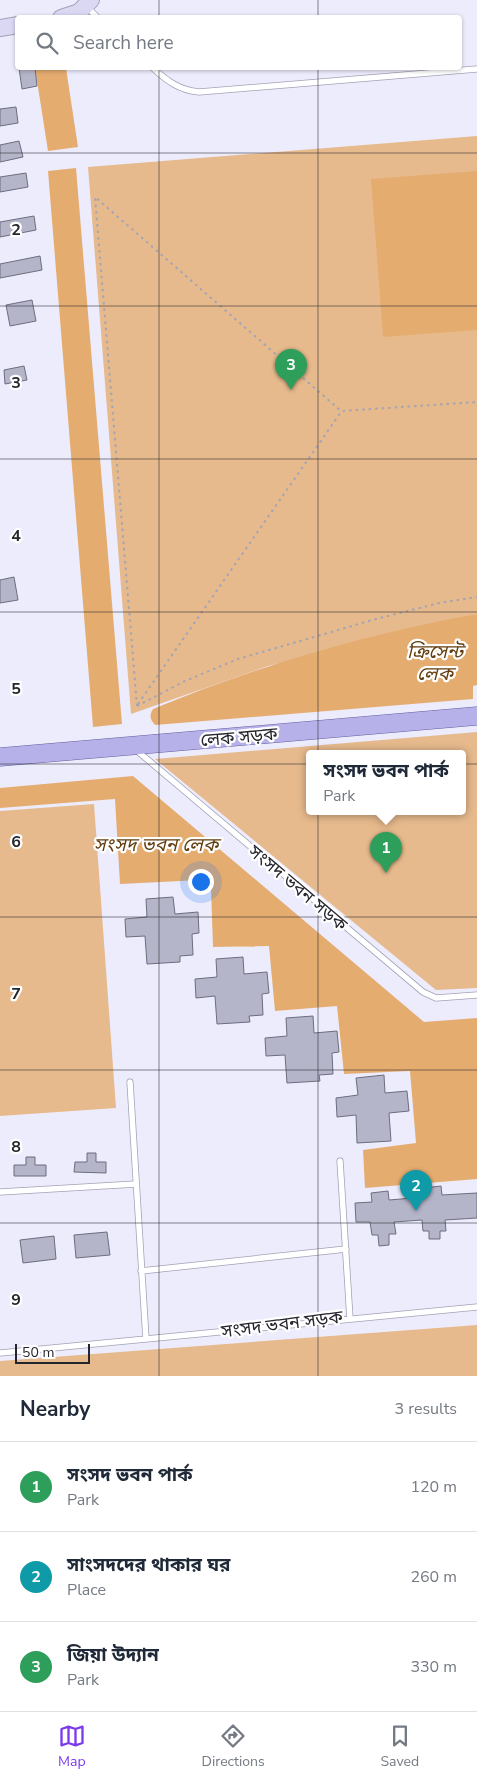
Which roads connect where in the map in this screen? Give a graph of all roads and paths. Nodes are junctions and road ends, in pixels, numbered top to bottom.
1 (92, 8) edge
2 (72, 15) edge
3 (15, 26) edge
4 (0, 28) edge
5 (477, 69) edge
6 (155, 70) edge
7 (477, 402) edge
8 (342, 412) junction
9 (477, 597) edge
10 (137, 706) junction
11 (477, 716) edge
12 (477, 728) edge
13 (137, 751) junction
14 (0, 757) edge
15 (0, 767) edge
16 (477, 995) edge
17 (130, 1082) dead end
18 (340, 1161) dead end
19 (136, 1184) junction
20 (0, 1192) edge
21 (346, 1249) junction
22 (141, 1271) junction
23 (477, 1307) edge
24 (350, 1319) junction
25 (146, 1339) junction
26 (0, 1353) edge

1 - 2 street
3 - 4 street
5 - 6 lane
7 - 8 path
8 - 10 path
8 - 10 path
9 - 10 path
11 - 13 main road, লেক সড়ক
12 - 13 main road
13 - 14 main road, লেক সড়ক
13 - 15 main road
13 - 16 lane, সংসদ ভবন সড়ক
17 - 19 lane
18 - 21 lane, সংসদ ভবন সড়ক
19 - 20 lane
19 - 22 lane
21 - 22 lane
21 - 24 lane, সংসদ ভবন সড়ক
22 - 25 lane
23 - 24 lane
24 - 25 lane, সংসদ ভবন সড়ক
25 - 26 lane, সংসদ ভবন সড়ক

